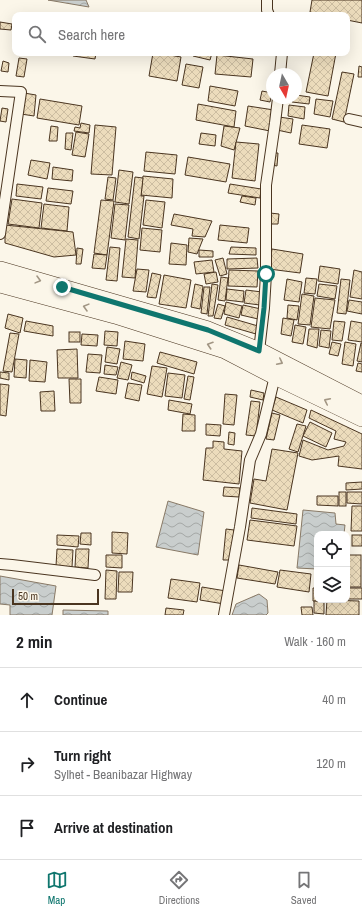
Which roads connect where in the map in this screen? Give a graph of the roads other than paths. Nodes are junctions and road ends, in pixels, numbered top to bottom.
1 (267, 0) edge
2 (268, 12) edge
3 (282, 56) edge
4 (281, 68) edge
5 (0, 90) edge
6 (277, 104) edge
7 (348, 120) dead end
8 (362, 122) edge
9 (0, 234) edge
10 (0, 270) edge
11 (0, 284) edge
12 (259, 351) junction
13 (275, 376) junction
14 (362, 404) edge
15 (362, 418) edge
16 (0, 564) edge
17 (95, 575) dead end
18 (224, 615) edge

1 - 2 street
3 - 4 street
5 - 9 street
6 - 12 street
7 - 8 street
10 -> 12 main road
13 -> 11 main road
12 -> 14 main road
15 -> 13 main road
13 - 18 street
16 - 17 street

